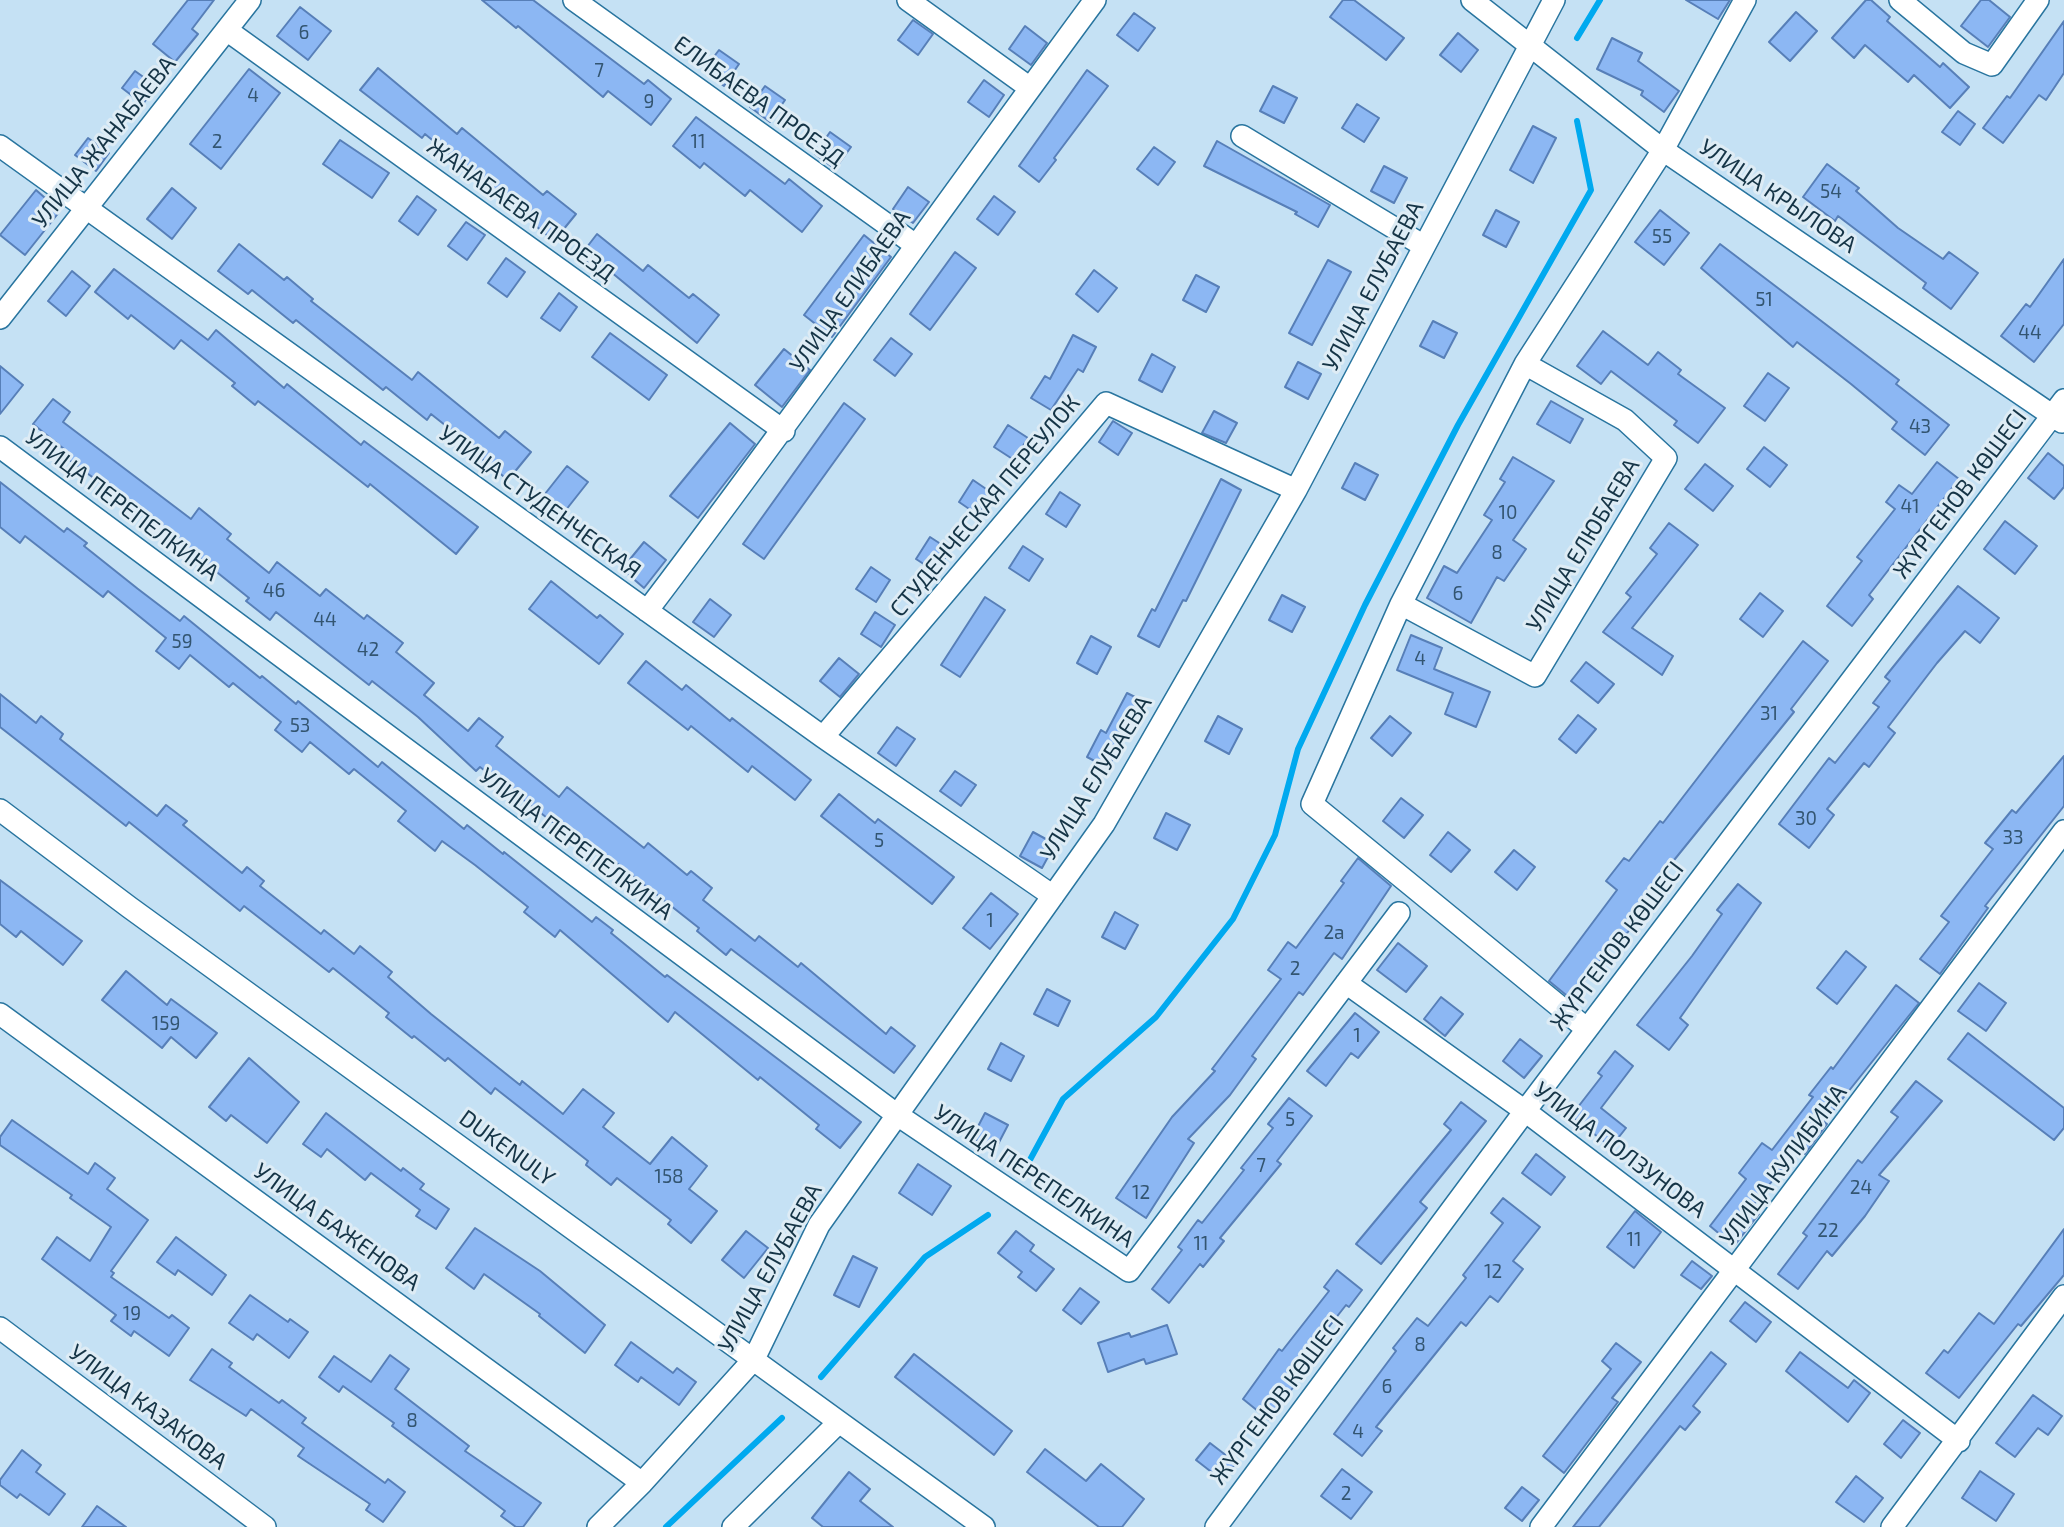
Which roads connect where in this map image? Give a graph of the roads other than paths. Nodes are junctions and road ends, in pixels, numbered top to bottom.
1 (250, 0) edge
2 (574, 0) edge
3 (908, 0) edge
4 (1095, 0) edge
5 (1472, 0) edge
6 (1554, 0) edge
7 (1745, 0) edge
8 (1900, 0) edge
9 (2038, 0) edge
10 (228, 31) junction
11 (1530, 46) junction
12 (1030, 88) junction
13 (1242, 136) dead end
14 (0, 146) edge
15 (1664, 150) junction
16 (84, 208) junction
17 (914, 244) junction
18 (1424, 246) junction
19 (0, 318) edge
20 (1525, 364) junction
21 (2060, 413) edge
22 (784, 431) junction
23 (0, 447) edge
24 (1296, 490) junction
25 (1401, 604) junction
26 (647, 611) junction
27 (823, 737) junction
28 (0, 810) edge
29 (2064, 831) edge
30 (1053, 896) junction
31 (1399, 912) dead end
32 (1346, 983) junction
33 (0, 1014) edge
34 (1587, 1029) junction
35 (1525, 1111) junction
36 (897, 1114) junction
37 (1736, 1271) junction
38 (2064, 1296) edge
39 (0, 1328) edge
40 (754, 1359) junction
41 (839, 1422) junction
42 (1959, 1441) junction
43 (642, 1483) junction
44 (265, 1527) edge
45 (598, 1527) edge
46 (733, 1527) edge
47 (984, 1527) edge
48 (1216, 1527) edge
49 (1541, 1527) edge
50 (1892, 1527) edge

1 - 10 street, УЛИЦА ЖАНАБАЕВА
2 - 17 street, ЕЛИБАЕВА ПРОЕЗД
3 - 12 street
4 - 12 street, УЛИЦА ЕЛИБАЕВА
5 - 11 street, УЛИЦА КРЫЛОВА
6 - 11 street, УЛИЦА ЕЛУБАЕВА
7 - 15 street
8 - 9 street
10 - 16 street, УЛИЦА ЖАНАБАЕВА
10 - 22 street, ЖАНАБАЕВА ПРОЕЗД
11 - 15 street, УЛИЦА КРЫЛОВА
11 - 18 street, УЛИЦА ЕЛУБАЕВА
12 - 17 street, УЛИЦА ЕЛИБАЕВА
13 - 18 street
14 - 16 street, УЛИЦА СТУДЕНЧЕСКАЯ
15 - 20 street
15 - 21 street, УЛИЦА КРЫЛОВА
16 - 19 street, УЛИЦА ЖАНАБАЕВА
16 - 26 street, УЛИЦА СТУДЕНЧЕСКАЯ
17 - 22 street, УЛИЦА ЕЛИБАЕВА
18 - 24 street, УЛИЦА ЕЛУБАЕВА
20 - 25 street
20 - 25 street, УЛИЦА ЕЛЮБАЕВА
21 - 34 street, ЖҮРГЕНОВ КӨШЕСІ
22 - 26 street, УЛИЦА ЕЛИБАЕВА
23 - 36 street, УЛИЦА ПЕРЕПЕЛКИНА
24 - 27 street, СТУДЕНЧЕСКАЯ ПЕРЕУЛОК
24 - 30 street, УЛИЦА ЕЛУБАЕВА
25 - 34 street
26 - 27 street, УЛИЦА СТУДЕНЧЕСКАЯ
27 - 30 street, УЛИЦА СТУДЕНЧЕСКАЯ
28 - 40 street, DUKENULY
29 - 37 street, УЛИЦА КУЛИБИНА
30 - 36 street, УЛИЦА ЕЛУБАЕВА
31 - 32 street
32 - 35 street, УЛИЦА ПОЛЗУНОВА
32 - 36 street, УЛИЦА ПЕРЕПЕЛКИНА
33 - 43 street, УЛИЦА БАЖЕНОВА
34 - 35 street, ЖҮРГЕНОВ КӨШЕСІ
35 - 37 street, УЛИЦА ПОЛЗУНОВА
35 - 48 street, ЖҮРГЕНОВ КӨШЕСІ
36 - 40 street, УЛИЦА ЕЛУБАЕВА
37 - 42 street, УЛИЦА ПОЛЗУНОВА
37 - 49 street, УЛИЦА КУЛИБИНА
38 - 42 street
39 - 44 street, УЛИЦА КАЗАКОВА
40 - 41 street, DUKENULY
40 - 43 street, УЛИЦА ЕЛУБАЕВА
41 - 46 street
41 - 47 street, DUKENULY
42 - 50 street
43 - 45 street, УЛИЦА ЕЛУБАЕВА

